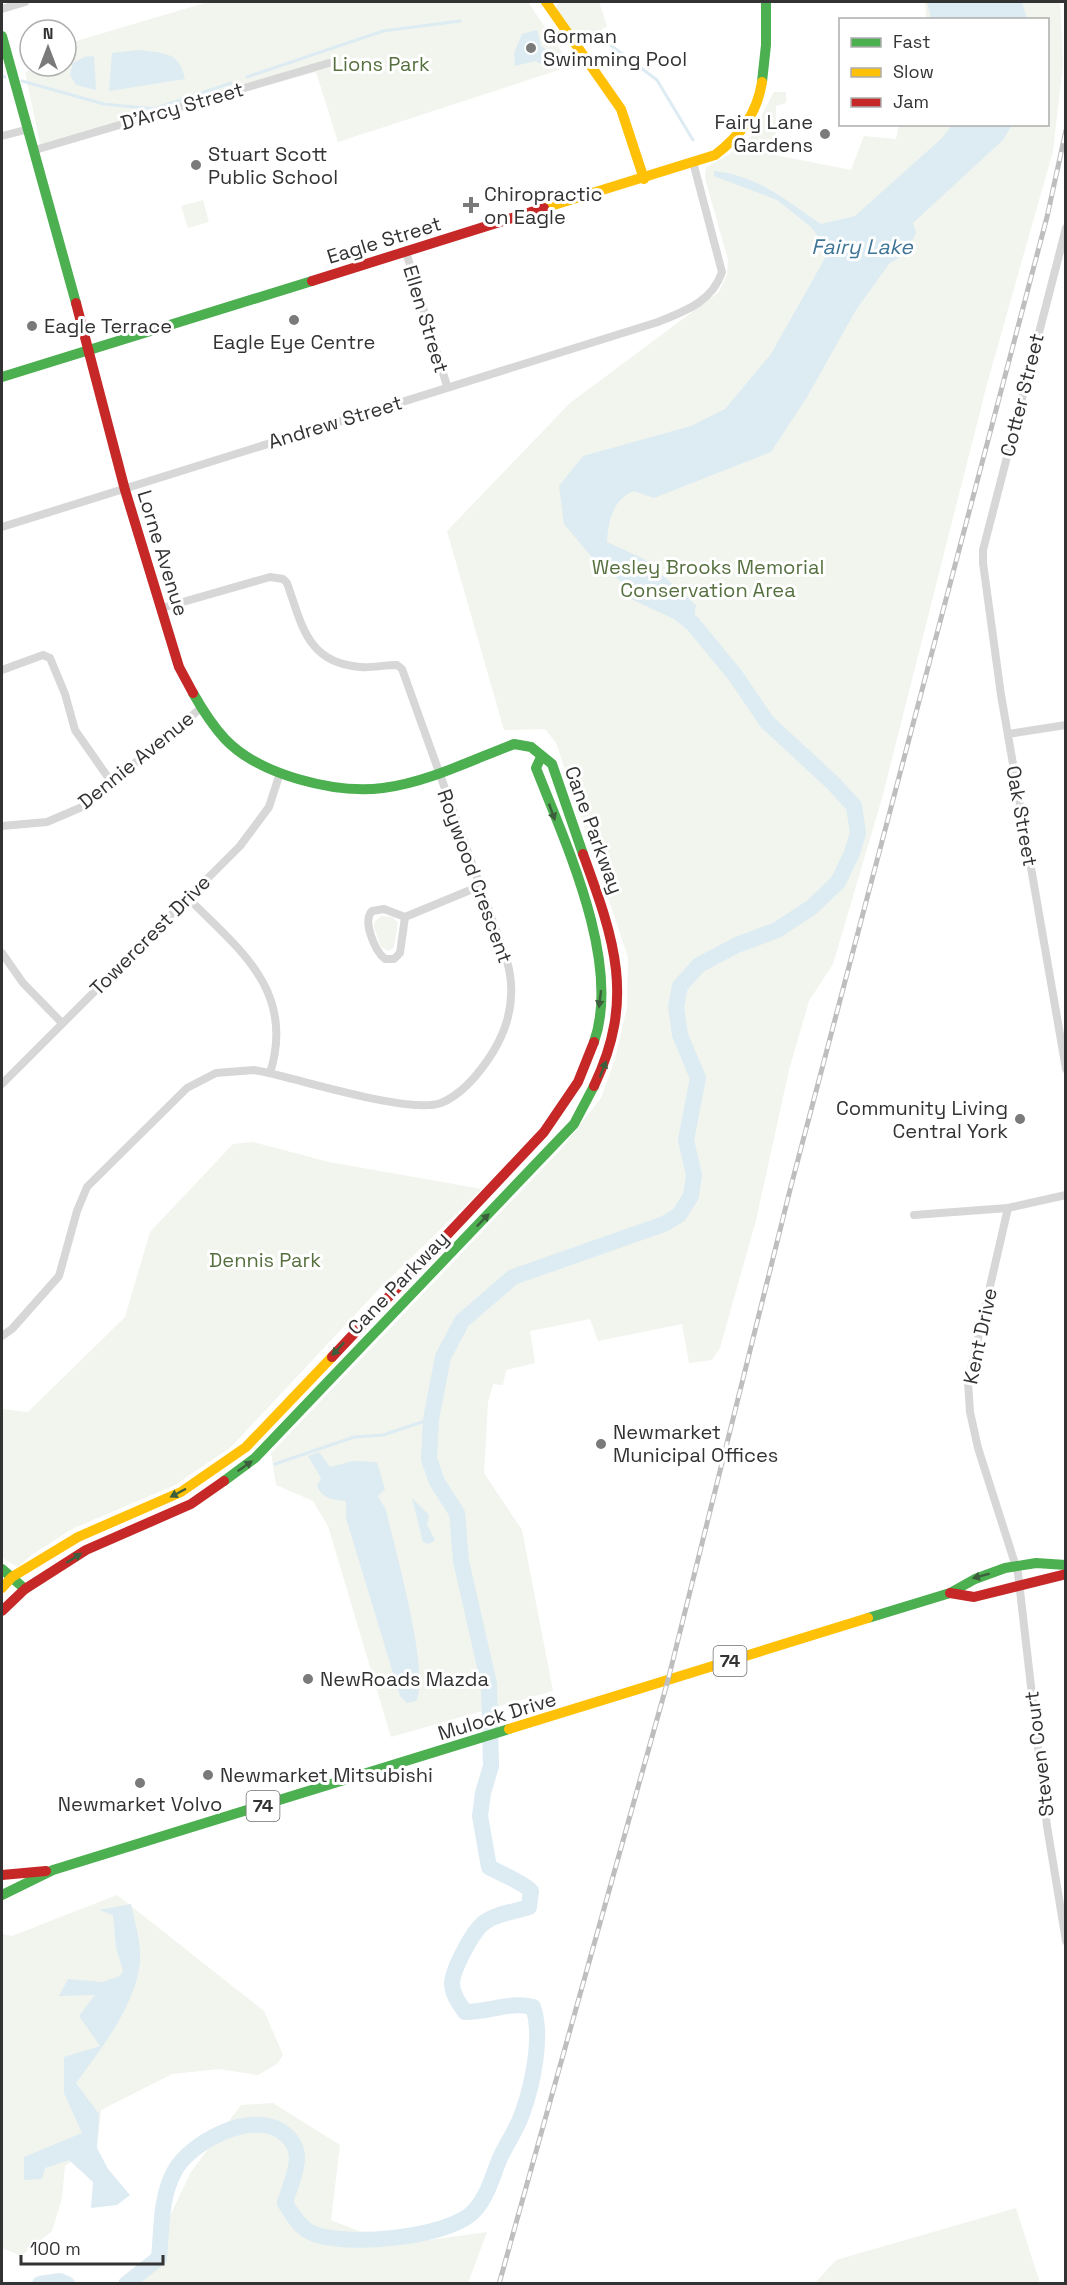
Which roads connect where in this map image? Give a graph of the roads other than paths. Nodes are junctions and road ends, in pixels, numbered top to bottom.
1 (25, 2) edge
2 (548, 2) edge
3 (766, 2) edge
4 (2, 9) edge
5 (2, 36) edge
6 (329, 63) dead end
7 (29, 129) junction
8 (2, 136) edge
9 (35, 150) junction
10 (693, 162) junction
11 (644, 178) junction
12 (1065, 228) edge
13 (406, 252) junction
14 (87, 351) junction
15 (2, 376) edge
16 (447, 386) junction
17 (124, 489) junction
18 (2, 527) edge
19 (983, 563) joint
20 (162, 608) junction
21 (2, 670) edge
22 (201, 708) junction
23 (1065, 725) edge
24 (1008, 734) junction
25 (541, 757) junction
26 (437, 772) junction
27 (280, 773) junction
28 (112, 783) junction
29 (2, 826) edge
30 (480, 886) junction
31 (188, 898) junction
32 (405, 917) junction
33 (2, 953) edge
34 (62, 1023) junction
35 (1065, 1069) edge
36 (270, 1072) junction
37 (2, 1084) edge
38 (1065, 1196) edge
39 (1008, 1208) junction
40 (914, 1215) dead end
41 (2, 1336) edge
42 (1065, 1565) edge
43 (1015, 1568) junction
44 (2, 1569) edge
45 (1065, 1574) edge
46 (12, 1577) junction
47 (1019, 1585) junction
48 (2, 1588) edge
49 (25, 1589) junction
50 (950, 1593) junction
51 (2, 1611) edge
52 (53, 1870) junction
53 (2, 1875) edge
54 (2, 1895) edge
55 (1065, 1941) edge

1 - 4 street
2 - 11 main road
3 - 10 main road, Eagle Street
5 - 7 main road, Lorne Avenue
6 - 9 street, D'Arcy Street
7 - 8 street
7 - 9 main road, Lorne Avenue
9 - 14 main road, Lorne Avenue
10 - 11 main road, Eagle Street
10 - 16 street, Andrew Street
11 - 13 main road, Eagle Street
12 - 19 street, Cotter Street
13 - 14 main road, Eagle Street
13 - 16 street, Ellen Street
14 - 15 main road, Eagle Street
14 - 17 main road, Lorne Avenue
16 - 17 street, Andrew Street
17 - 18 street, Andrew Street
17 - 20 main road, Lorne Avenue
19 - 24 street, Oak Street
20 - 22 main road, Lorne Avenue
20 - 26 street, Roywood Crescent
21 - 28 street
22 - 27 main road, Lorne Avenue
22 - 28 street, Dennie Avenue
23 - 24 street
24 - 35 street, Oak Street
25 - 26 main road, Lorne Avenue
25 -> 46 main road, Cane Parkway
49 -> 25 main road, Cane Parkway
26 - 27 main road, Lorne Avenue
26 - 30 street, Roywood Crescent
27 - 31 street, Towercrest Drive
28 - 29 street, Dennie Avenue
30 - 32 street
30 - 36 street, Roywood Crescent
31 - 34 street, Towercrest Drive
31 - 36 street
32 - 32 street
33 - 34 street
34 - 37 street, Towercrest Drive
36 - 41 street, Roywood Crescent
38 - 39 street
39 - 40 street
39 - 43 street, Kent Drive
42 - 43 main road, Mulock Drive / 74
43 - 47 street, Steven Court
43 -> 50 main road, Mulock Drive / 74
44 - 46 main road
45 - 47 main road, Mulock Drive / 74
46 - 48 main road, Cane Parkway
46 - 49 main road
47 - 50 main road, Mulock Drive / 74
47 - 55 street, Steven Court
49 - 51 main road, Cane Parkway
50 - 52 main road, Mulock Drive / 74
52 - 53 main road, Mulock Drive / 74
52 - 54 main road, Mulock Drive / 74

